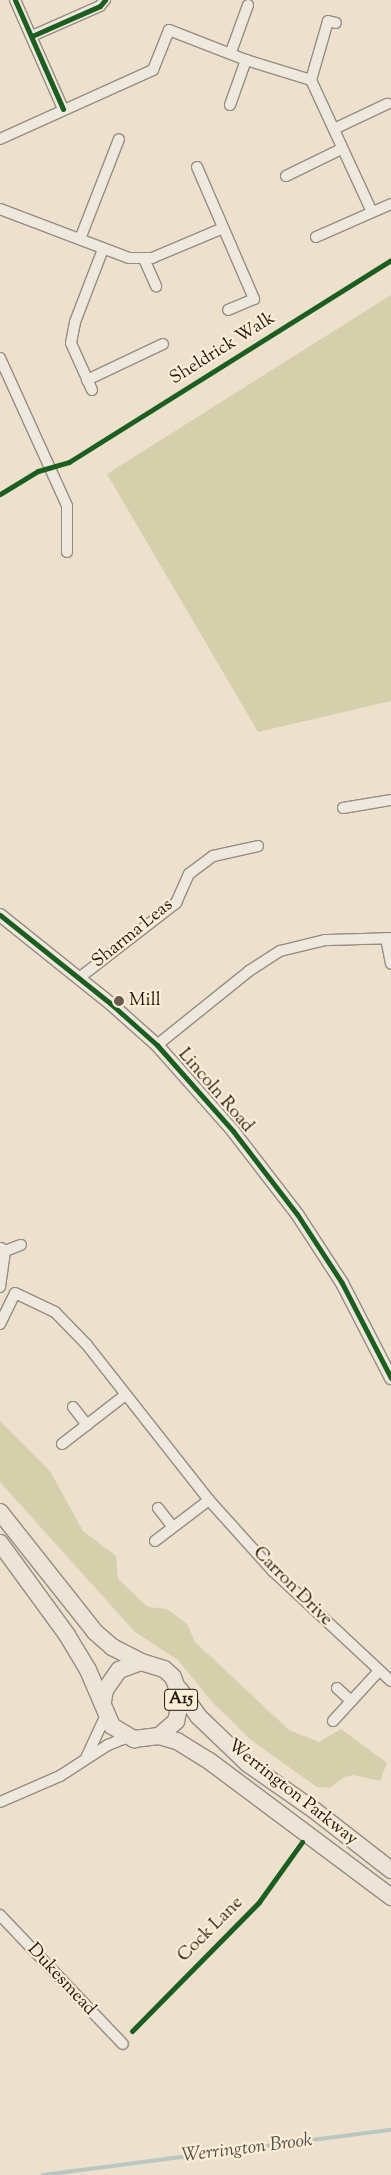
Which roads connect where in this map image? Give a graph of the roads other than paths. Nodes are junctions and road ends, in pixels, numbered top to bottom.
1 (15, 0) edge
2 (105, 0) edge
3 (248, 5) dead end
4 (336, 23) dead end
5 (32, 36) junction
6 (231, 52) junction
7 (246, 60) junction
8 (311, 80) junction
9 (387, 104) dead end
10 (230, 105) dead end
11 (63, 109) junction
12 (334, 129) junction
13 (0, 139) edge
14 (119, 139) dead end
15 (341, 149) junction
16 (197, 166) dead end
17 (286, 176) dead end
18 (391, 204) edge
19 (0, 208) edge
20 (372, 212) junction
21 (223, 228) junction
22 (316, 237) dead end
23 (80, 239) junction
24 (103, 249) junction
25 (144, 259) junction
26 (156, 286) dead end
27 (228, 310) dead end
28 (163, 344) dead end
29 (0, 358) edge
30 (67, 552) dead end
31 (391, 800) edge
32 (343, 808) dead end
33 (258, 846) dead end
34 (0, 915) edge
35 (389, 938) edge
36 (391, 964) edge
37 (79, 978) junction
38 (157, 1045) junction
39 (21, 1245) dead end
40 (3, 1249) edge
41 (0, 1287) edge
42 (15, 1293) junction
43 (0, 1324) edge
44 (391, 1378) edge
45 (124, 1396) junction
46 (73, 1407) dead end
47 (87, 1425) junction
48 (62, 1444) dead end
49 (209, 1500) junction
50 (158, 1508) dead end
51 (0, 1512) edge
52 (173, 1527) junction
53 (155, 1542) dead end
54 (0, 1543) edge
55 (141, 1662) junction
56 (378, 1672) junction
57 (391, 1681) edge
58 (179, 1688) junction
59 (337, 1688) dead end
60 (351, 1702) junction
61 (104, 1708) junction
62 (333, 1721) dead end
63 (128, 1736) junction
64 (159, 1736) junction
65 (84, 1761) junction
66 (0, 1802) edge
67 (391, 1870) edge
68 (391, 1897) edge
69 (0, 1915) edge
70 (123, 2044) dead end

1 - 5 street
2 - 5 street
3 - 6 street
4 - 8 street
5 - 11 street
6 - 7 street
6 - 11 street
7 - 8 street
7 - 10 street
8 - 12 street
9 - 12 street
11 - 13 street
12 - 15 street
14 - 23 street
15 - 17 street
15 - 20 street
16 - 21 street
18 - 20 street
19 - 23 street
20 - 22 street
21 - 25 street
21 - 27 street
23 - 24 street
24 - 25 street
24 - 28 street
25 - 26 street
29 - 30 street
31 - 32 street
33 - 37 street, Sharma Leas
34 - 37 street, Lincoln Road
35 - 36 street
35 - 38 street
37 - 38 street, Lincoln Road
38 - 44 street, Lincoln Road
39 - 40 street, Carron Drive
40 - 41 street, Carron Drive
41 - 42 street, Carron Drive
42 - 43 street
42 - 45 street, Carron Drive
45 - 47 street
45 - 49 street, Carron Drive
46 - 47 street
47 - 48 street
49 - 52 street
49 - 56 street, Carron Drive
50 - 52 street
51 - 55 highway, A15
52 - 53 street
54 - 61 highway
55 - 58 highway, A15
55 - 61 highway
56 - 57 street, Carron Drive
56 - 60 street
58 - 64 highway, A15
58 - 67 highway, Werrington Parkway / A15
59 - 60 street
60 - 62 street
61 - 63 highway
61 - 65 street
63 - 64 highway, A15
63 - 65 street
64 - 68 highway, Werrington Parkway / A15
65 - 66 street
69 - 70 street, Dukesmead

